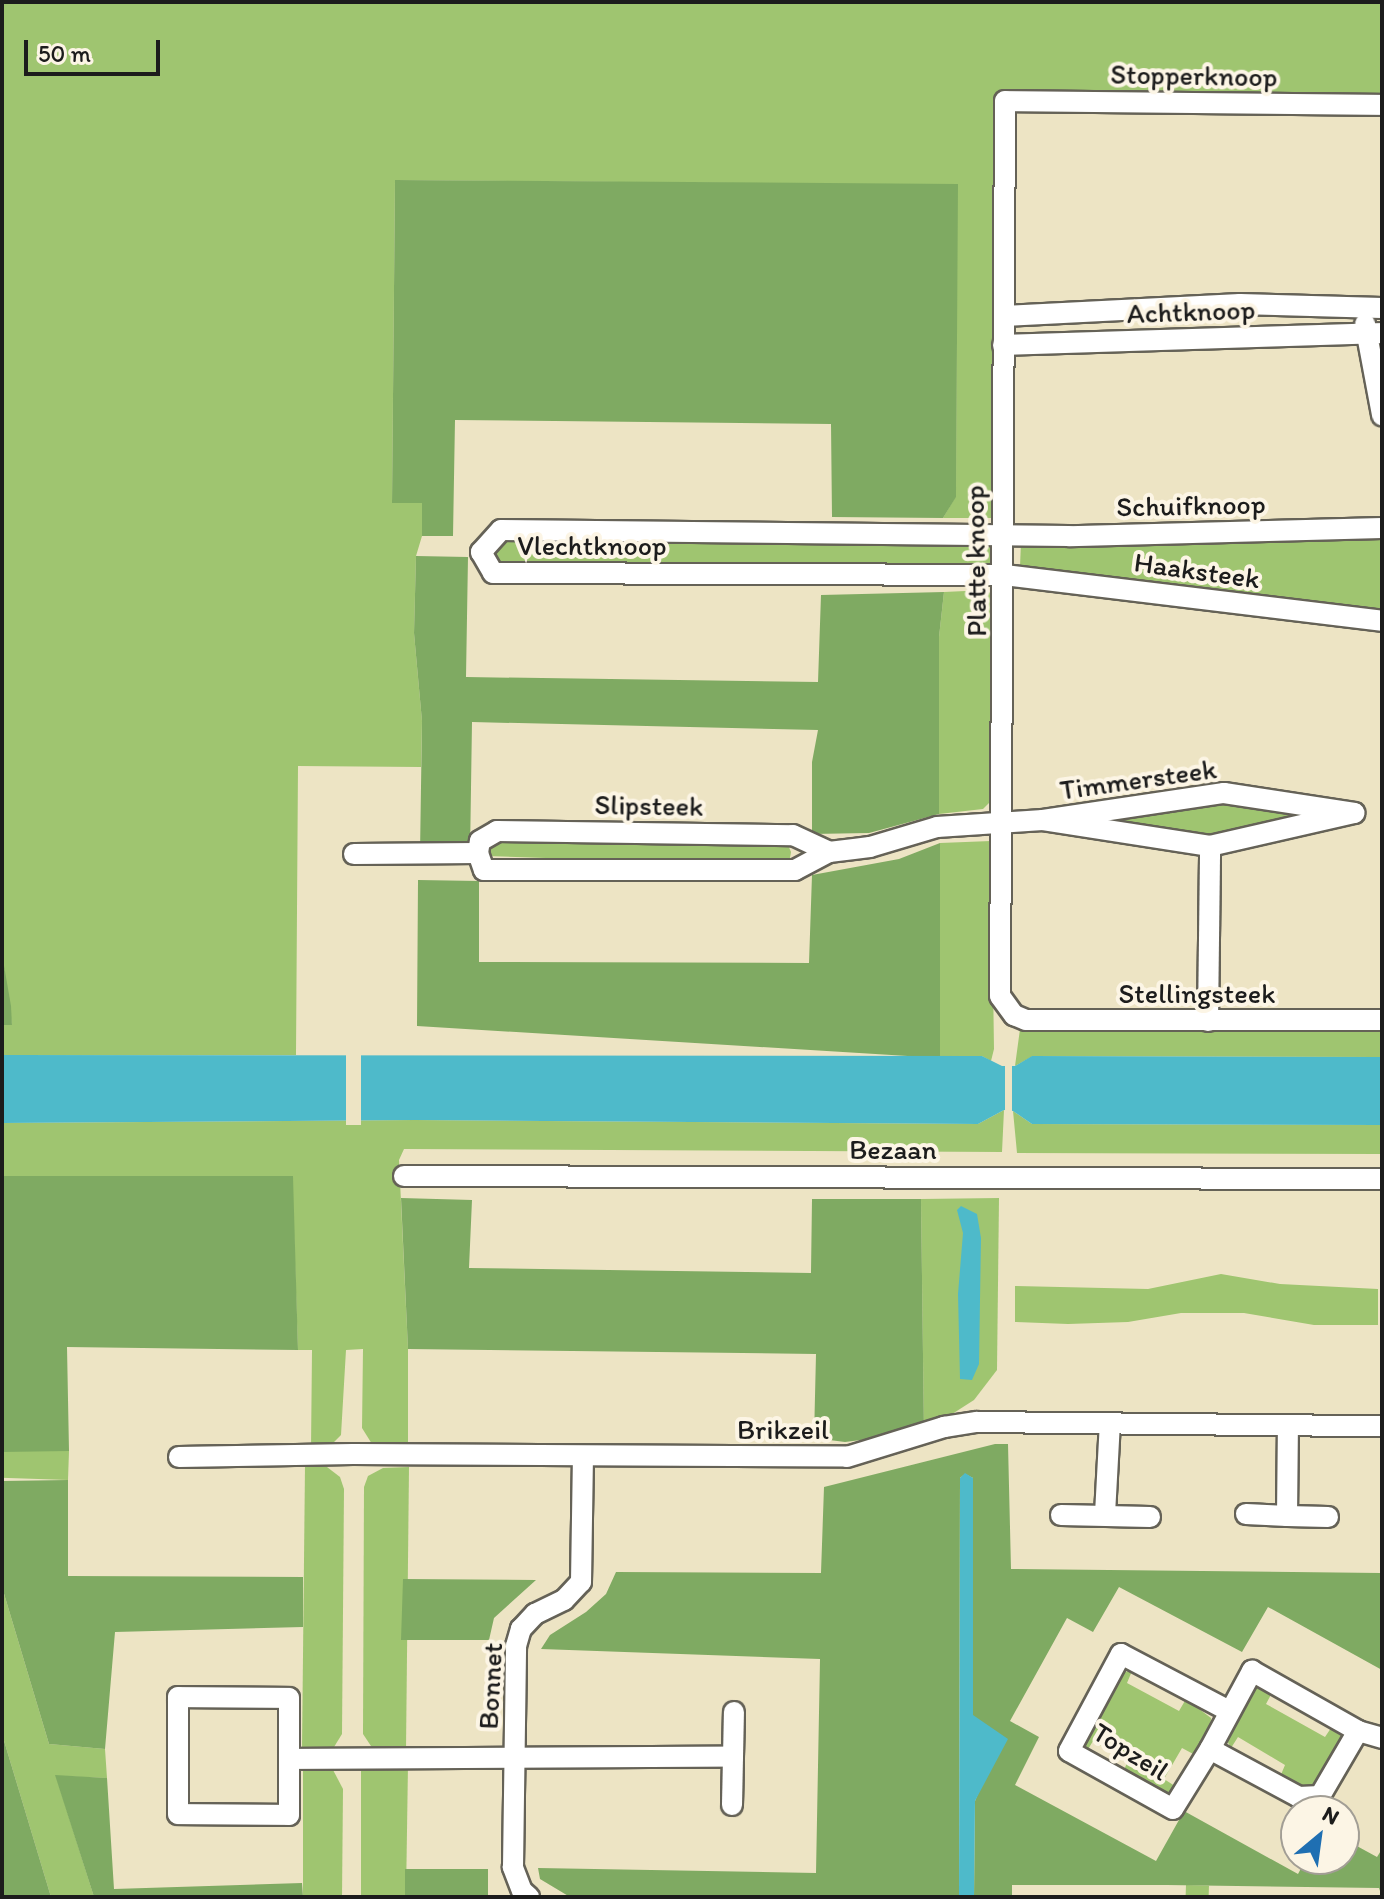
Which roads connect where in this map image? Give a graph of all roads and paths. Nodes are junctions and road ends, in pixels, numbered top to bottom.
1 (1005, 101) joint
2 (1382, 105) edge
3 (1382, 308) edge
4 (1359, 309) junction
5 (1004, 316) junction
6 (1375, 333) edge
7 (1003, 345) junction
8 (1382, 415) edge
9 (1382, 528) edge
10 (1002, 535) junction
11 (1004, 575) junction
12 (1382, 621) edge
13 (1043, 820) junction
14 (1002, 821) junction
15 (1210, 846) junction
16 (829, 852) junction
17 (478, 853) junction
18 (354, 854) dead end
19 (1014, 1015) joint
20 (1382, 1020) edge
21 (1208, 1021) junction
22 (404, 1176) dead end
23 (1382, 1179) edge
24 (1110, 1423) junction
25 (1288, 1425) junction
26 (1382, 1426) edge
27 (583, 1456) junction
28 (179, 1457) dead end
29 (1105, 1514) junction
30 (1246, 1514) dead end
31 (1061, 1515) dead end
32 (1287, 1516) junction
33 (1150, 1517) dead end
34 (1328, 1517) dead end
35 (1229, 1711) junction
36 (734, 1712) dead end
37 (1358, 1731) junction
38 (1382, 1738) edge
39 (1210, 1749) junction
40 (733, 1757) junction
41 (516, 1758) junction
42 (289, 1759) junction
43 (732, 1805) dead end
44 (529, 1897) edge

1 - 2 street, Stopperknoop
1 - 5 street, Platte knoop
3 - 4 street, Achtknoop
4 - 5 street, Achtknoop
4 - 6 street
5 - 7 street, Platte knoop
6 - 7 street, Achtknoop
6 - 8 street
7 - 10 street, Platte knoop
9 - 10 street, Schuifknoop
10 - 11 street, Platte knoop
10 - 11 street, Vlechtknoop
11 - 12 street, Haaksteek
11 - 14 street, Platte knoop
13 - 14 street, Timmersteek
13 - 15 street, Timmersteek
13 - 15 street, Timmersteek
14 - 16 street
14 - 19 street, Platte knoop
15 - 21 street
16 - 17 street
16 - 17 street, Slipsteek
17 - 18 street
19 - 21 street, Stellingsteek
20 - 21 street, Stellingsteek
22 - 23 street, Bezaan
24 - 25 street, Brikzeil
24 - 27 street, Brikzeil
24 - 29 street
25 - 26 street, Brikzeil
25 - 32 street
27 - 28 street, Brikzeil
27 - 41 street, Bonnet
29 - 31 street
29 - 33 street
30 - 32 street
32 - 34 street
35 - 37 street, Topzeil
35 - 39 street, Topzeil
35 - 39 street, Topzeil
36 - 40 street
37 - 38 street, Topzeil
37 - 39 street, Topzeil
40 - 41 street, Bonnet
40 - 43 street
41 - 42 street, Bonnet
41 - 44 street, Bonnet
42 - 42 street

